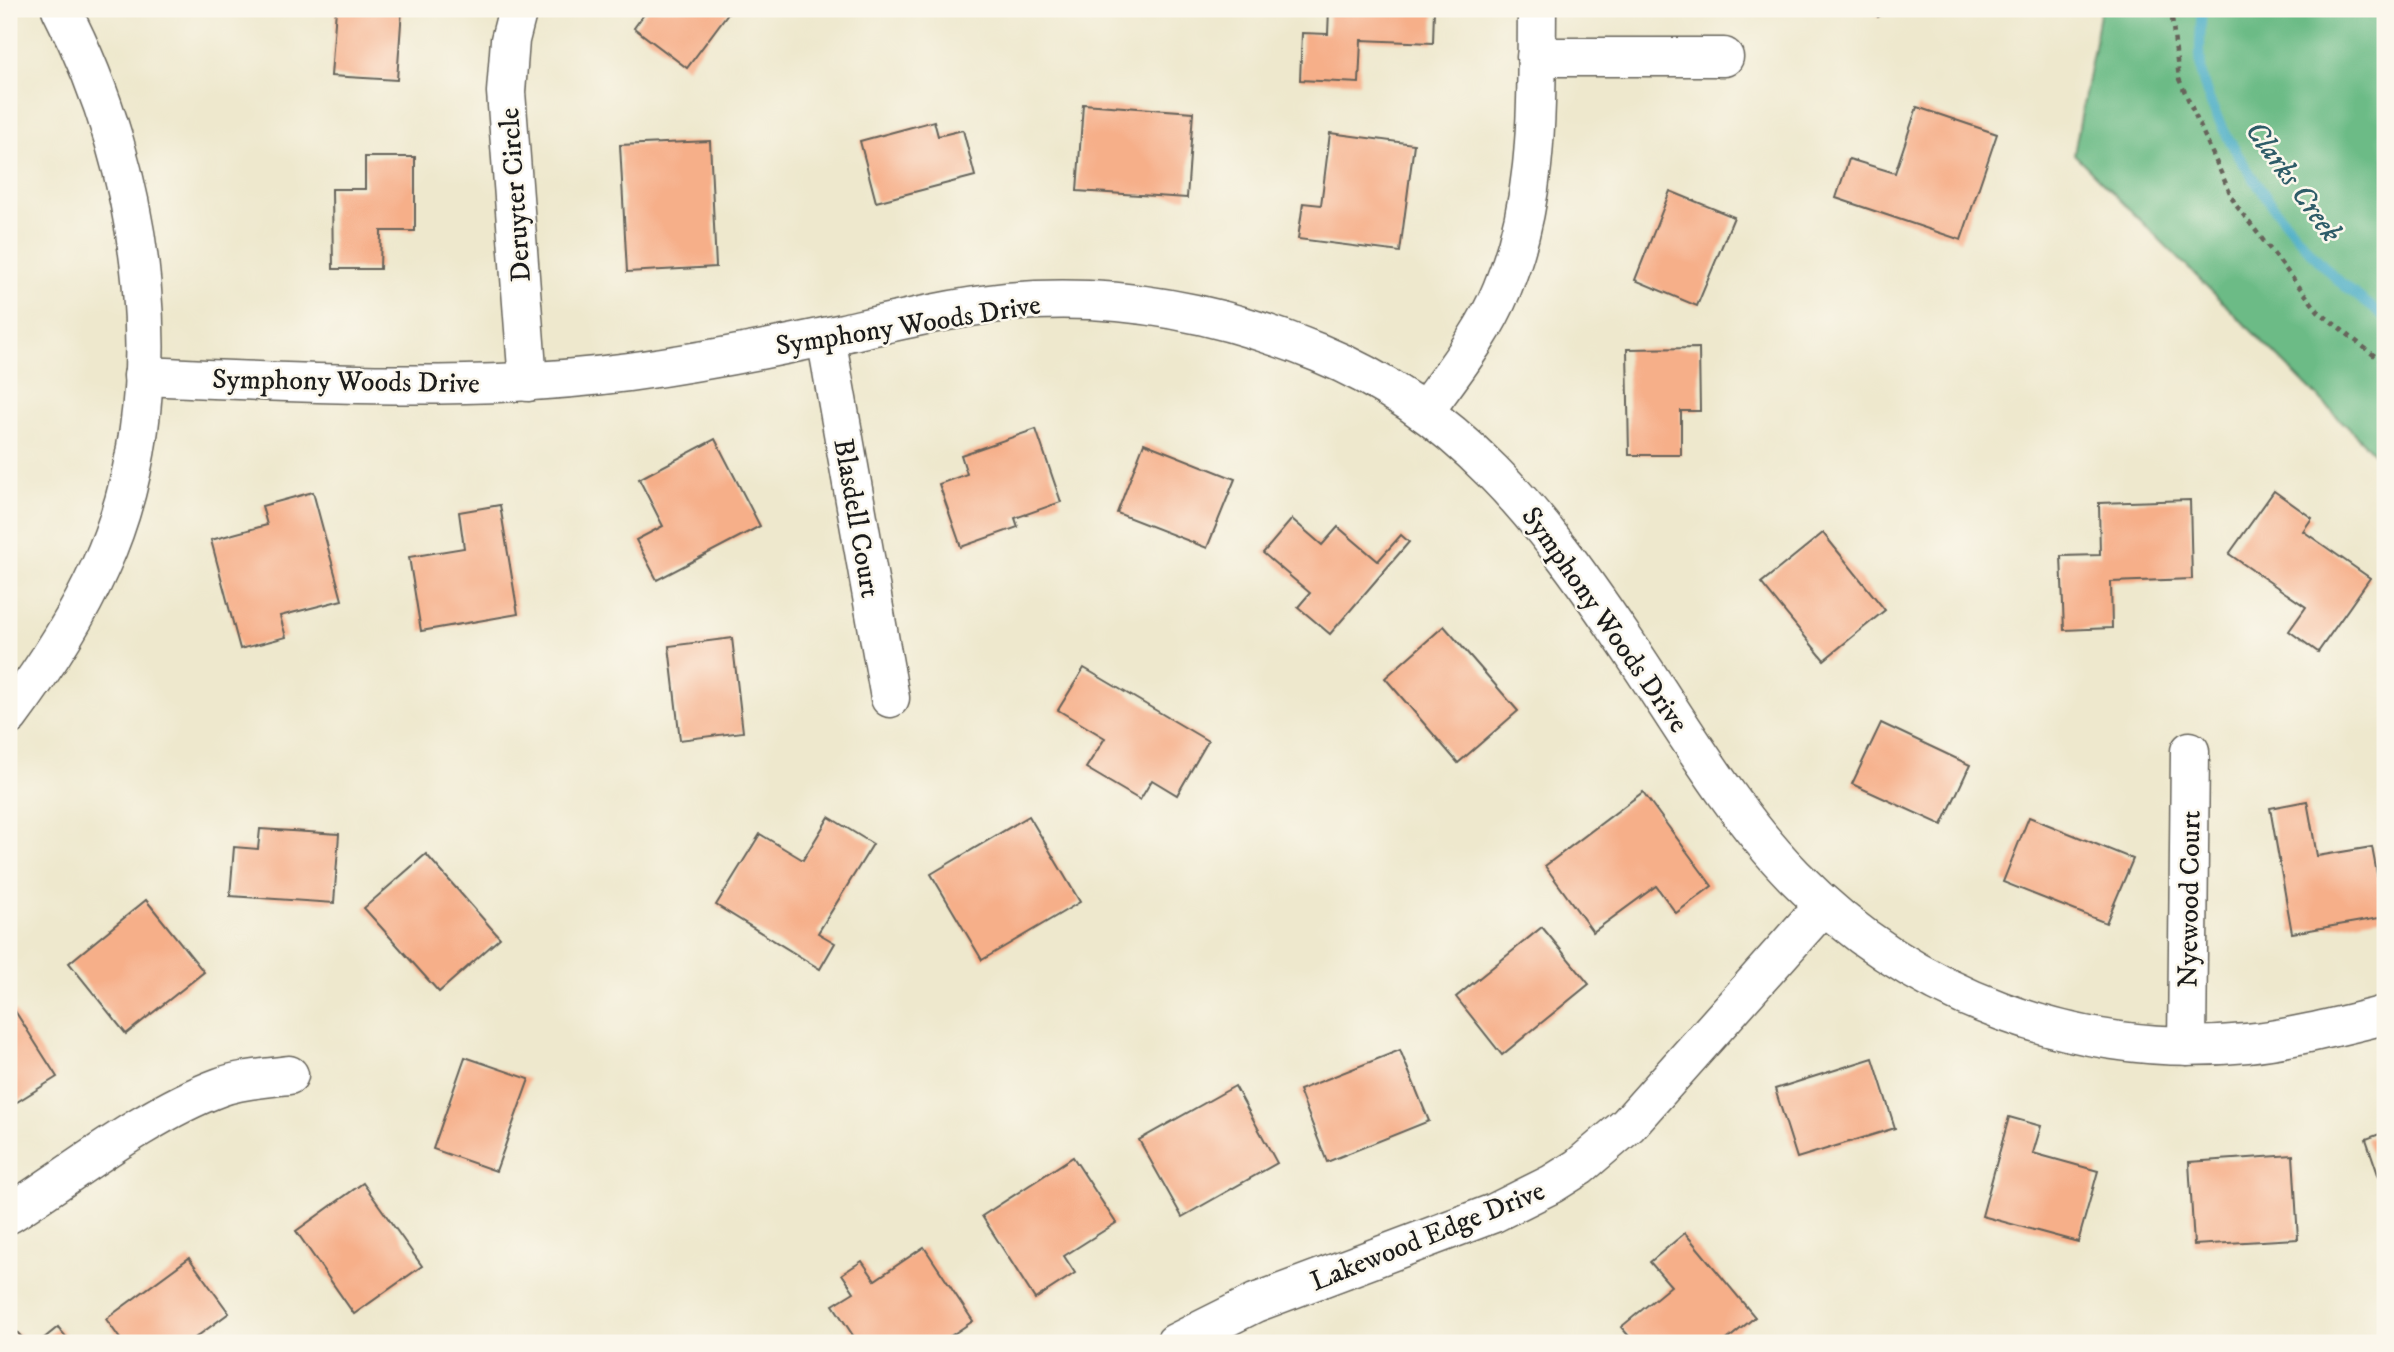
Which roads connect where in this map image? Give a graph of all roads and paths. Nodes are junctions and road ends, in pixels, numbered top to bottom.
1 (61, 9) edge
2 (519, 9) edge
3 (1536, 9) edge
4 (2171, 9) edge
5 (1536, 57) junction
6 (1724, 57) dead end
7 (826, 337) junction
8 (2385, 364) edge
9 (143, 376) junction
10 (528, 382) junction
11 (1424, 412) junction
12 (890, 698) dead end
13 (9, 716) edge
14 (2190, 751) dead end
15 (1824, 905) junction
16 (2385, 1015) edge
17 (2187, 1046) junction
18 (289, 1075) dead end
19 (9, 1214) edge
20 (1175, 1343) edge

1 - 9 street
2 - 10 street, Deruyter Circle
3 - 5 street
4 - 8 path
5 - 6 street
5 - 11 street
7 - 10 street, Symphony Woods Drive
7 - 11 street, Symphony Woods Drive
7 - 12 street, Blasdell Court
9 - 10 street, Symphony Woods Drive
9 - 13 street
11 - 15 street, Symphony Woods Drive
14 - 17 street, Nyewood Court
15 - 17 street, Symphony Woods Drive
15 - 20 street, Lakewood Edge Drive
16 - 17 street, Symphony Woods Drive
18 - 19 street

